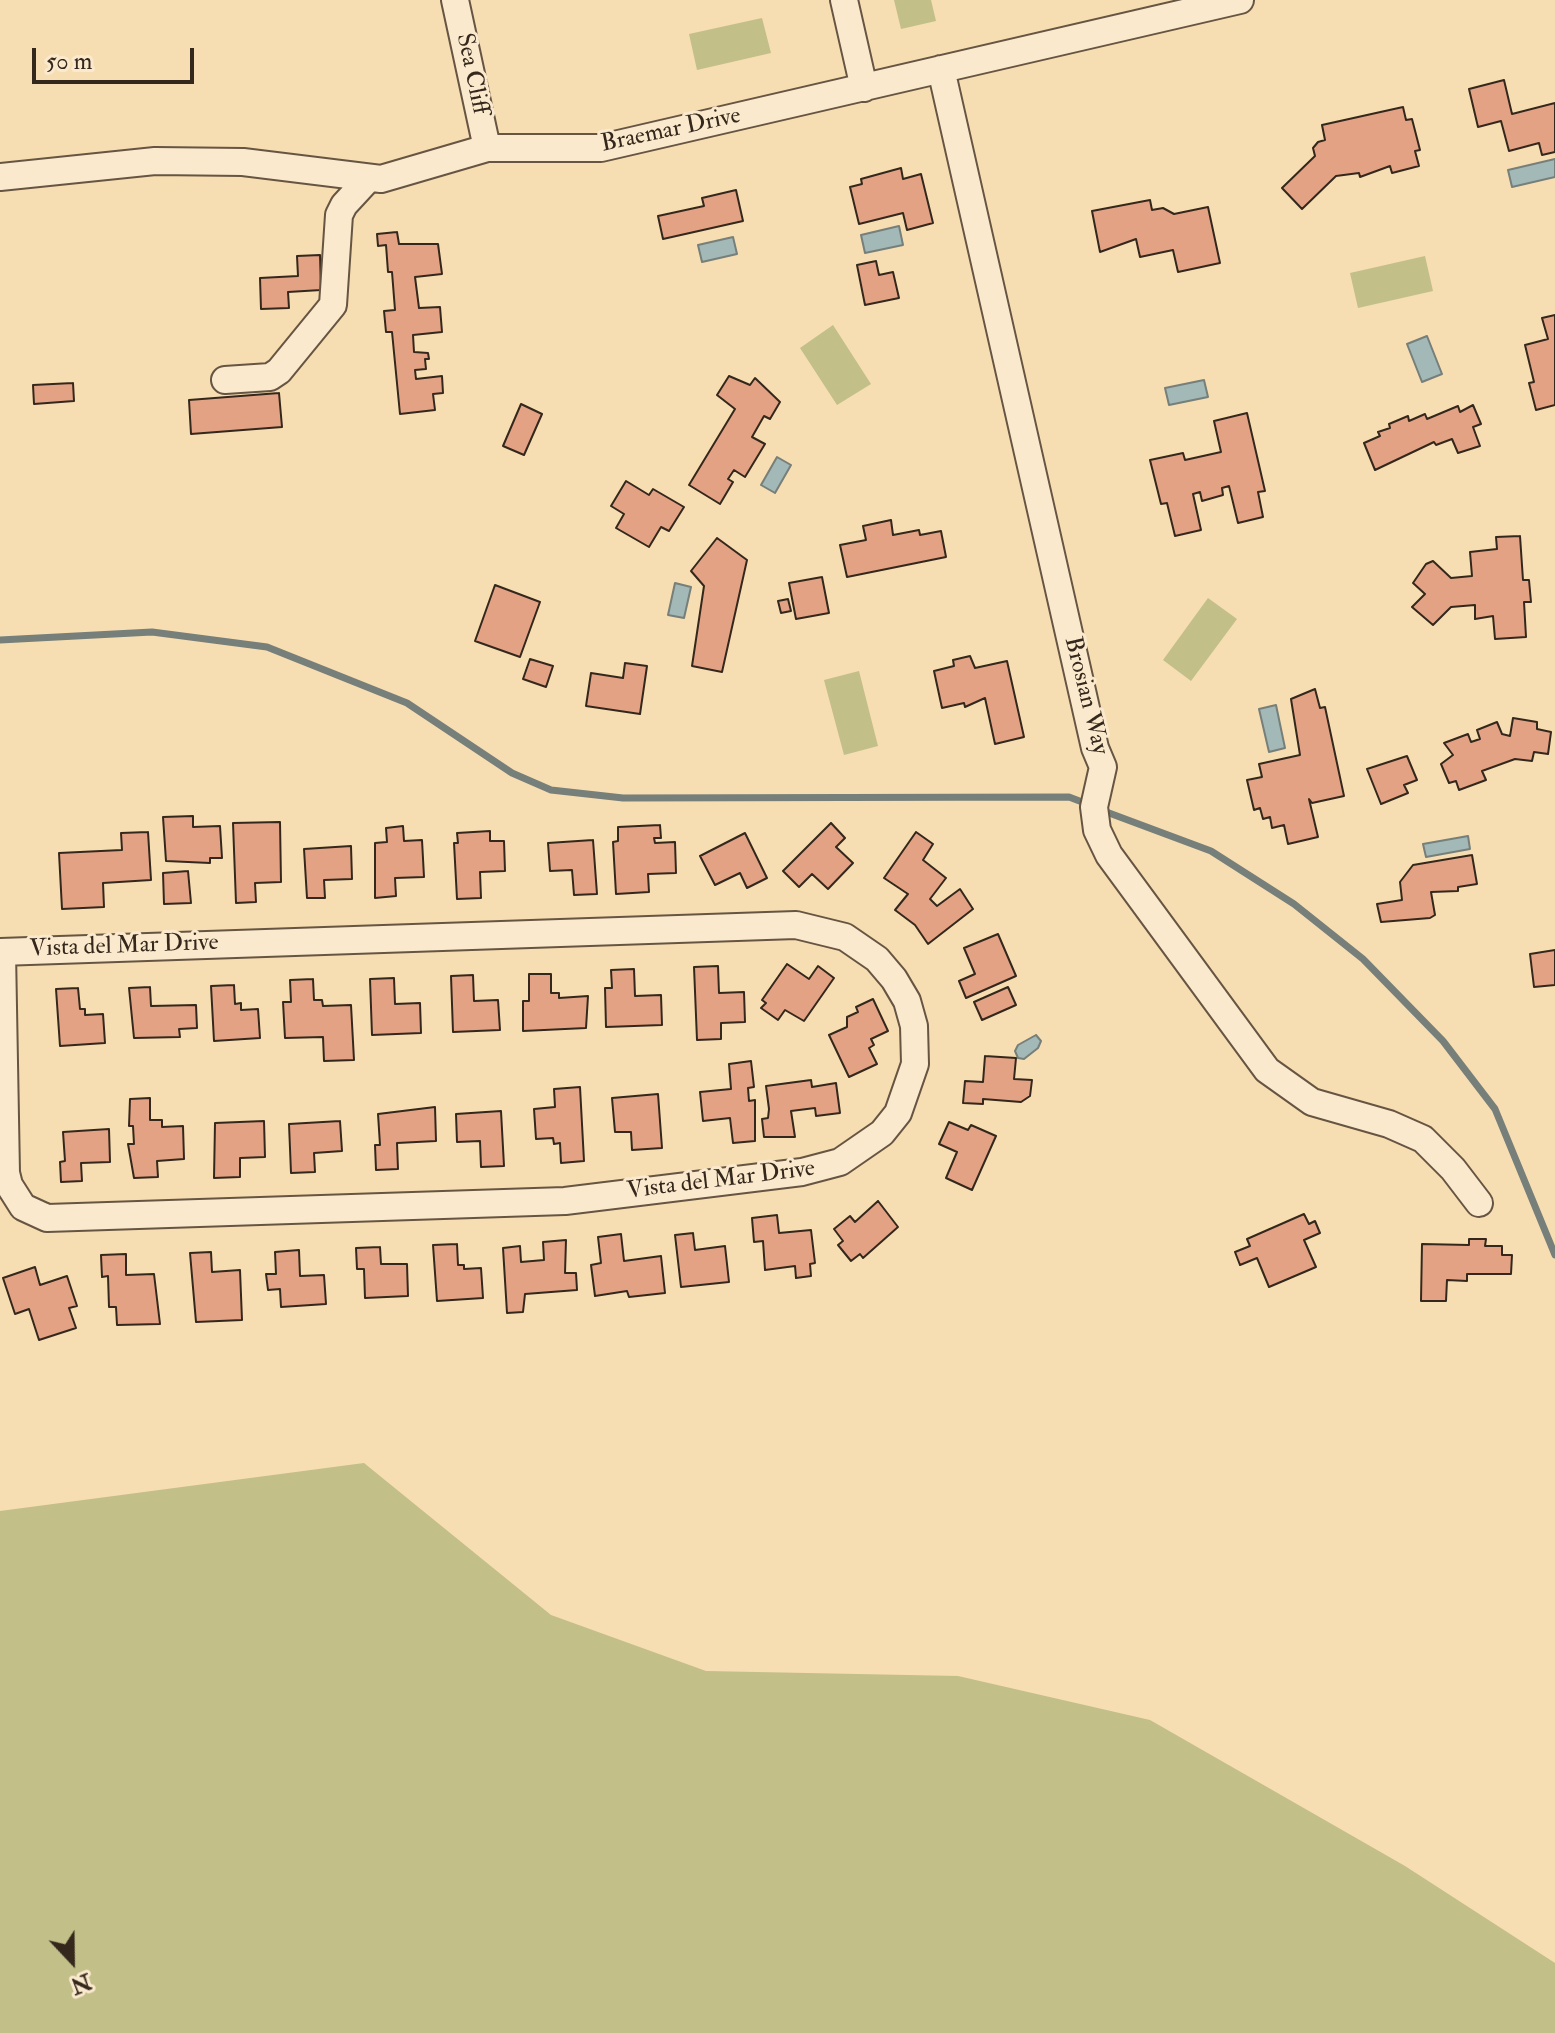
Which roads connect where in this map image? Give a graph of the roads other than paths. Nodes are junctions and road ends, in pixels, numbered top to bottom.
1 (455, 0) edge
2 (844, 0) edge
3 (1240, 0) edge
4 (941, 69) junction
5 (864, 88) junction
6 (487, 148) junction
7 (0, 177) edge
8 (369, 178) junction
9 (225, 380) dead end
10 (1, 952) edge
11 (1479, 1203) dead end

1 - 6 street, Sea Cliff
2 - 5 street
3 - 4 street, Braemar Drive
4 - 5 street, Braemar Drive
4 - 11 street, Brosian Way
5 - 6 street, Braemar Drive
6 - 8 street, Braemar Drive
7 - 8 street, Braemar Drive
8 - 9 street
10 - 10 street, Vista del Mar Drive

